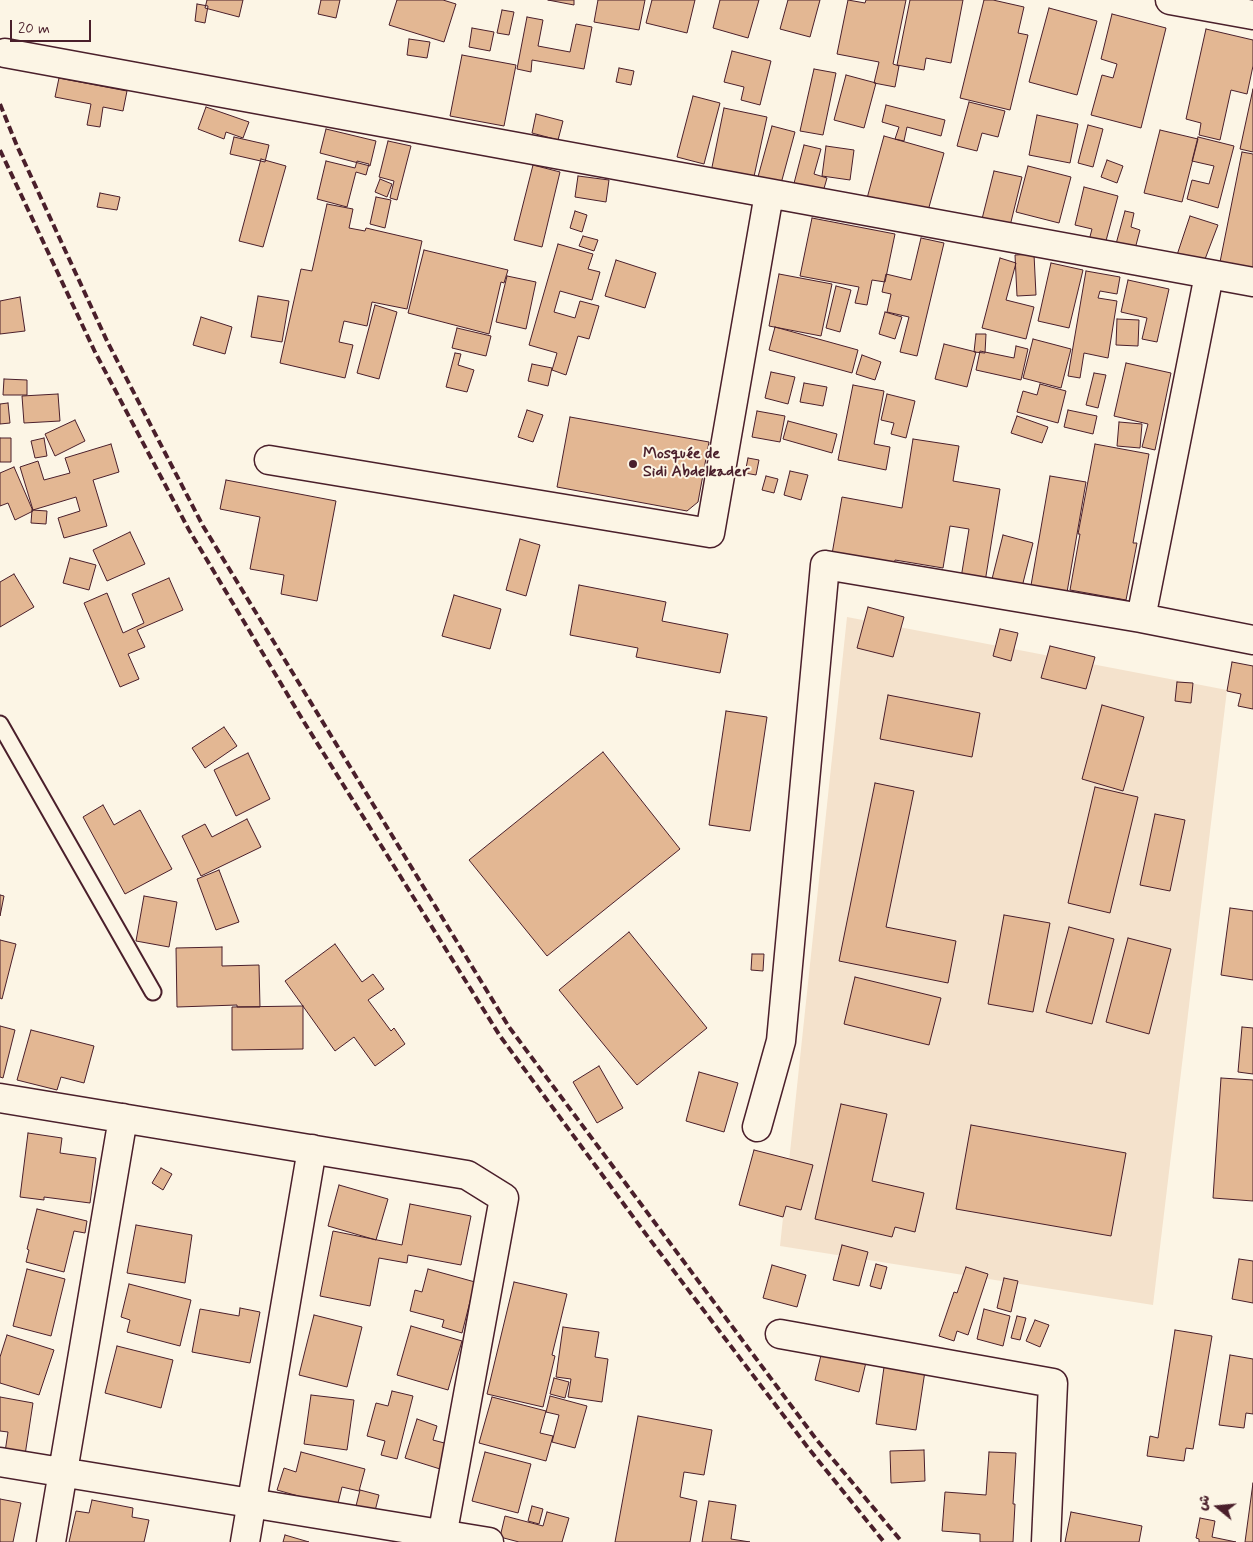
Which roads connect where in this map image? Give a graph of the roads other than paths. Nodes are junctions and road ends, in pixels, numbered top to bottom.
1 (1170, 0) edge
2 (1253, 16) edge
3 (6, 53) dead end
4 (769, 194) junction
5 (1209, 275) junction
6 (1253, 282) edge
7 (269, 460) dead end
8 (1141, 618) junction
9 (1253, 640) edge
10 (0, 724) edge
11 (153, 992) dead end
12 (0, 1098) edge
13 (123, 1118) junction
14 (757, 1127) dead end
15 (312, 1149) junction
16 (780, 1334) dead end
17 (0, 1462) edge
18 (64, 1472) junction
19 (251, 1502) junction
20 (441, 1538) edge
21 (51, 1542) edge
22 (245, 1542) edge
23 (489, 1542) edge
24 (1046, 1542) edge

1 - 2 street
3 - 4 street
4 - 5 street
4 - 7 street
5 - 6 street
5 - 8 street
8 - 9 street
8 - 14 street
10 - 11 lane
12 - 13 street
13 - 15 street
13 - 18 street
15 - 19 street
15 - 20 street
16 - 24 street
17 - 18 street
18 - 19 street
18 - 21 street
19 - 20 street
19 - 22 street
20 - 23 street

